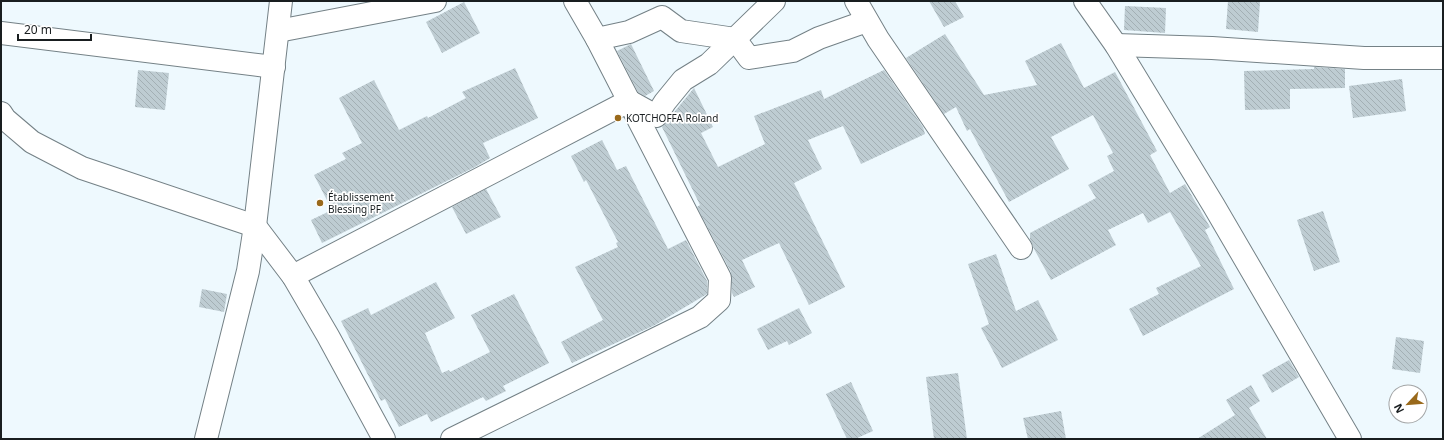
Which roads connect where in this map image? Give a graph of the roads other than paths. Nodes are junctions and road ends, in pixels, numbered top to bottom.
1 (281, 1) edge
2 (435, 1) edge
3 (576, 1) edge
4 (774, 1) edge
5 (856, 1) edge
6 (1085, 1) edge
7 (867, 21) junction
8 (278, 32) junction
9 (1, 33) edge
10 (597, 39) junction
11 (735, 39) junction
12 (1116, 45) junction
13 (1443, 58) edge
14 (274, 67) junction
15 (629, 102) junction
16 (1, 113) edge
17 (255, 226) junction
18 (1021, 248) dead end
19 (292, 276) junction
20 (206, 439) edge
21 (384, 439) edge
22 (452, 439) edge
23 (1350, 439) edge

1 - 8 street
2 - 8 street
3 - 10 street
4 - 11 street
5 - 7 street
6 - 12 street
7 - 11 street
7 - 18 street
8 - 14 street
9 - 14 street
10 - 11 street
10 - 15 street
11 - 15 street
12 - 13 street
12 - 23 street
14 - 17 street
15 - 19 street
15 - 22 street
16 - 17 street
17 - 19 street
17 - 20 street
19 - 21 street

